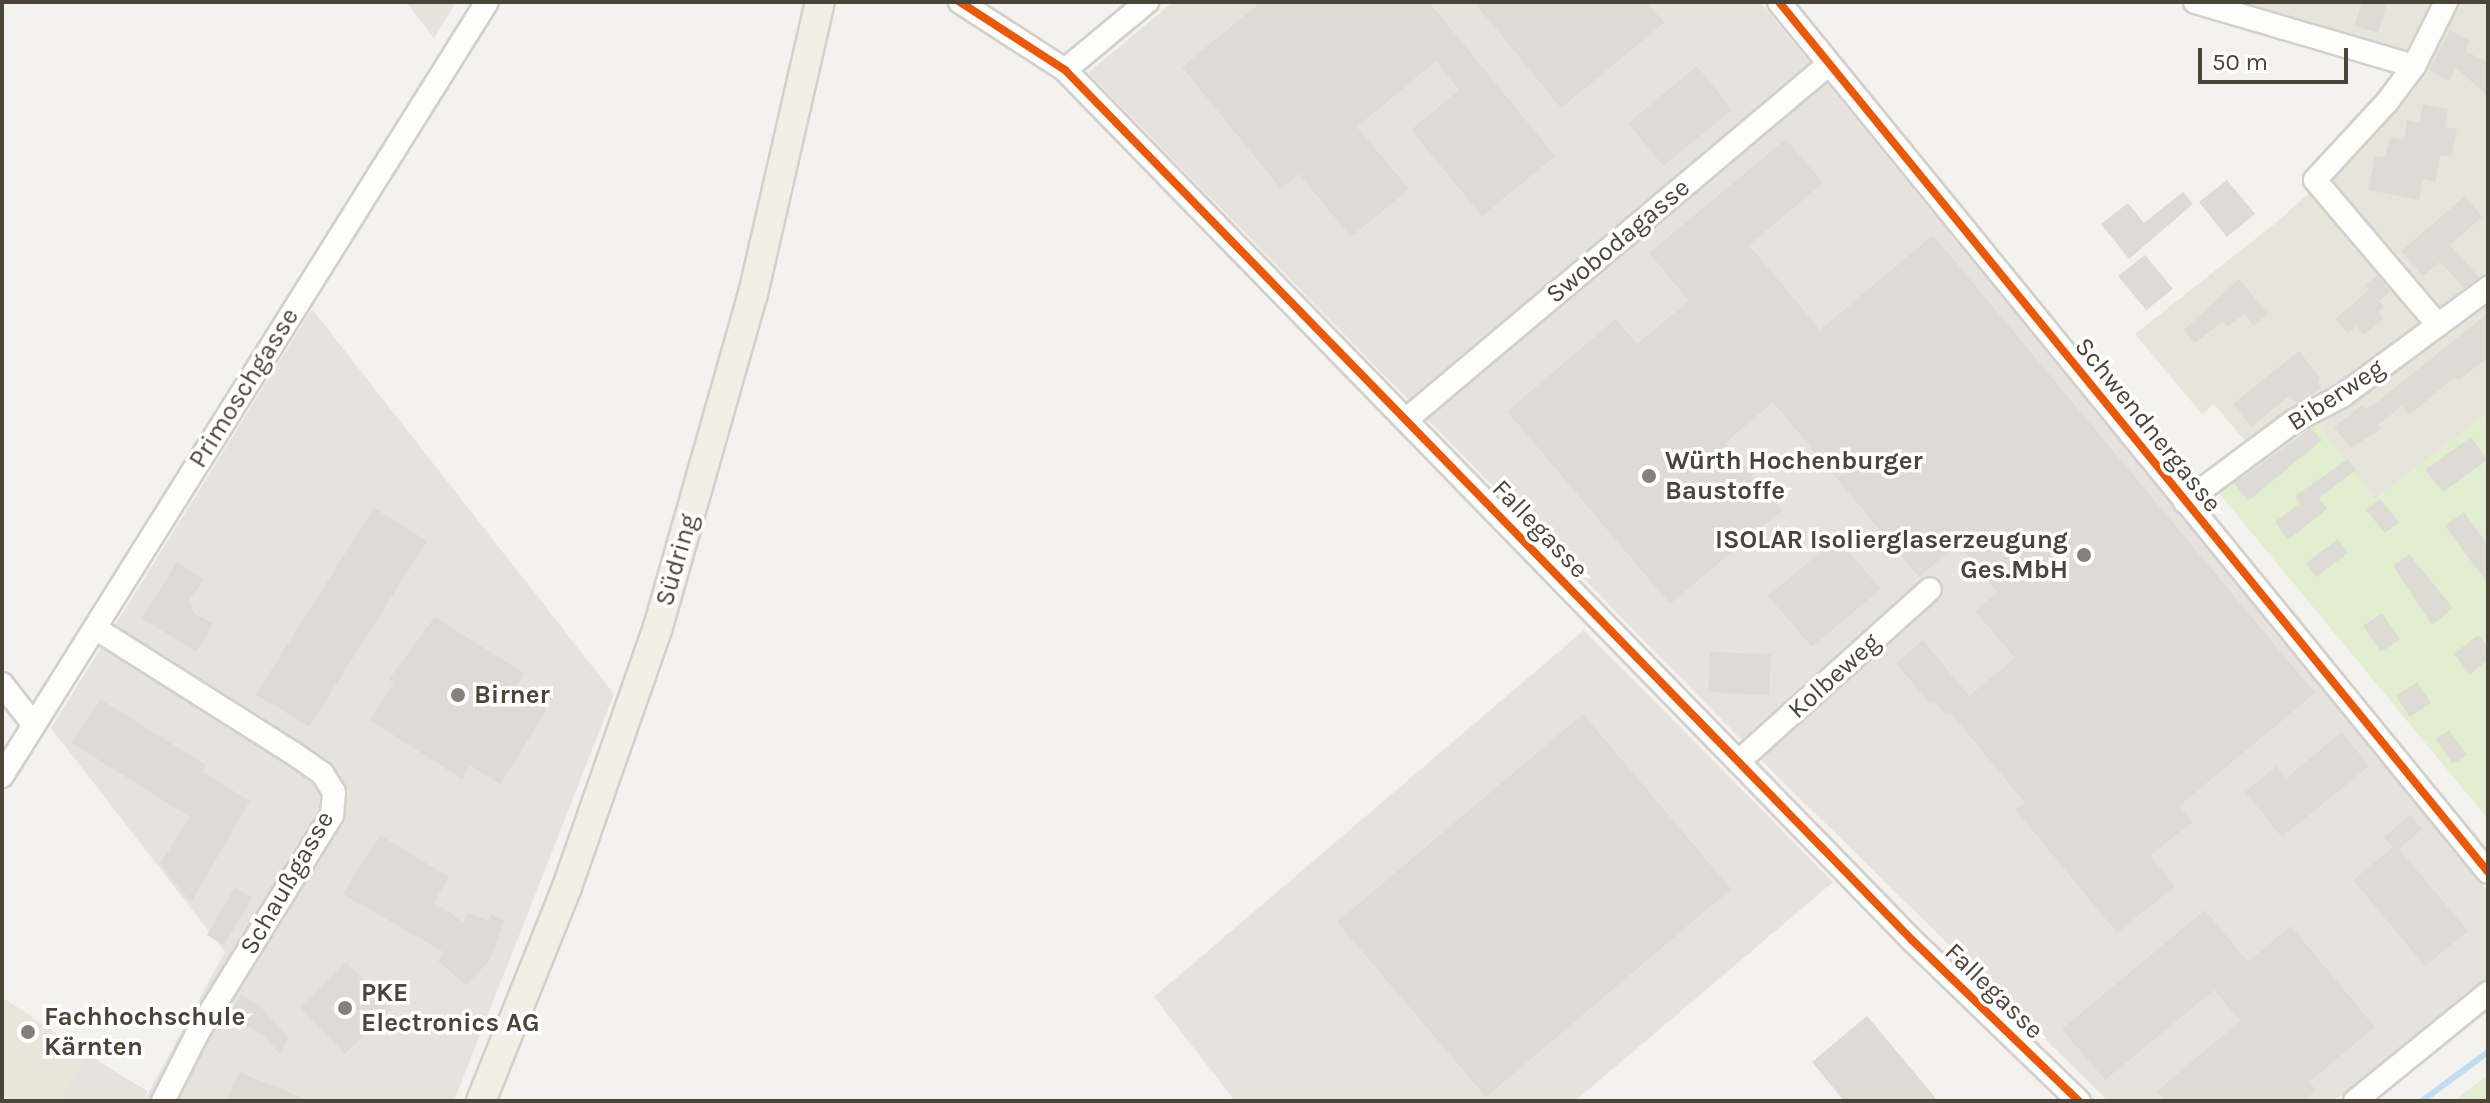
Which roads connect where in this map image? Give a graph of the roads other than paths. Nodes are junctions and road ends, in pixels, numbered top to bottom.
1 (487, 2) edge
2 (820, 2) edge
3 (960, 2) edge
4 (1147, 2) edge
5 (1779, 2) edge
6 (2195, 2) edge
7 (2446, 2) edge
8 (1829, 64) junction
9 (2414, 66) junction
10 (1065, 70) junction
11 (2488, 288) edge
12 (2438, 325) junction
13 (1407, 419) junction
14 (2185, 502) junction
15 (1930, 589) dead end
16 (95, 628) junction
17 (2, 684) edge
18 (34, 725) junction
19 (1738, 762) junction
20 (2, 776) edge
21 (2488, 872) edge
22 (2488, 993) edge
23 (163, 1101) edge
24 (481, 1101) edge
25 (2079, 1101) edge
26 (2355, 1101) edge

1 - 16 street, Primoschgasse
2 - 24 main road, Südring
3 - 10 street, Fallegasse
4 - 10 street
5 - 8 street, Schwendnergasse
6 - 9 street
7 - 9 street
8 - 13 street, Swobodagasse
8 - 14 street, Schwendnergasse
9 - 12 street
10 - 13 street, Fallegasse
11 - 12 street, Biberweg
12 - 14 street, Biberweg
13 - 19 street, Fallegasse
14 - 21 street, Schwendnergasse
15 - 19 street, Kolbeweg
16 - 18 street, Primoschgasse
16 - 23 street, Schaußgasse
17 - 18 street
18 - 20 street, Primoschgasse
19 - 25 street, Fallegasse
22 - 26 street

